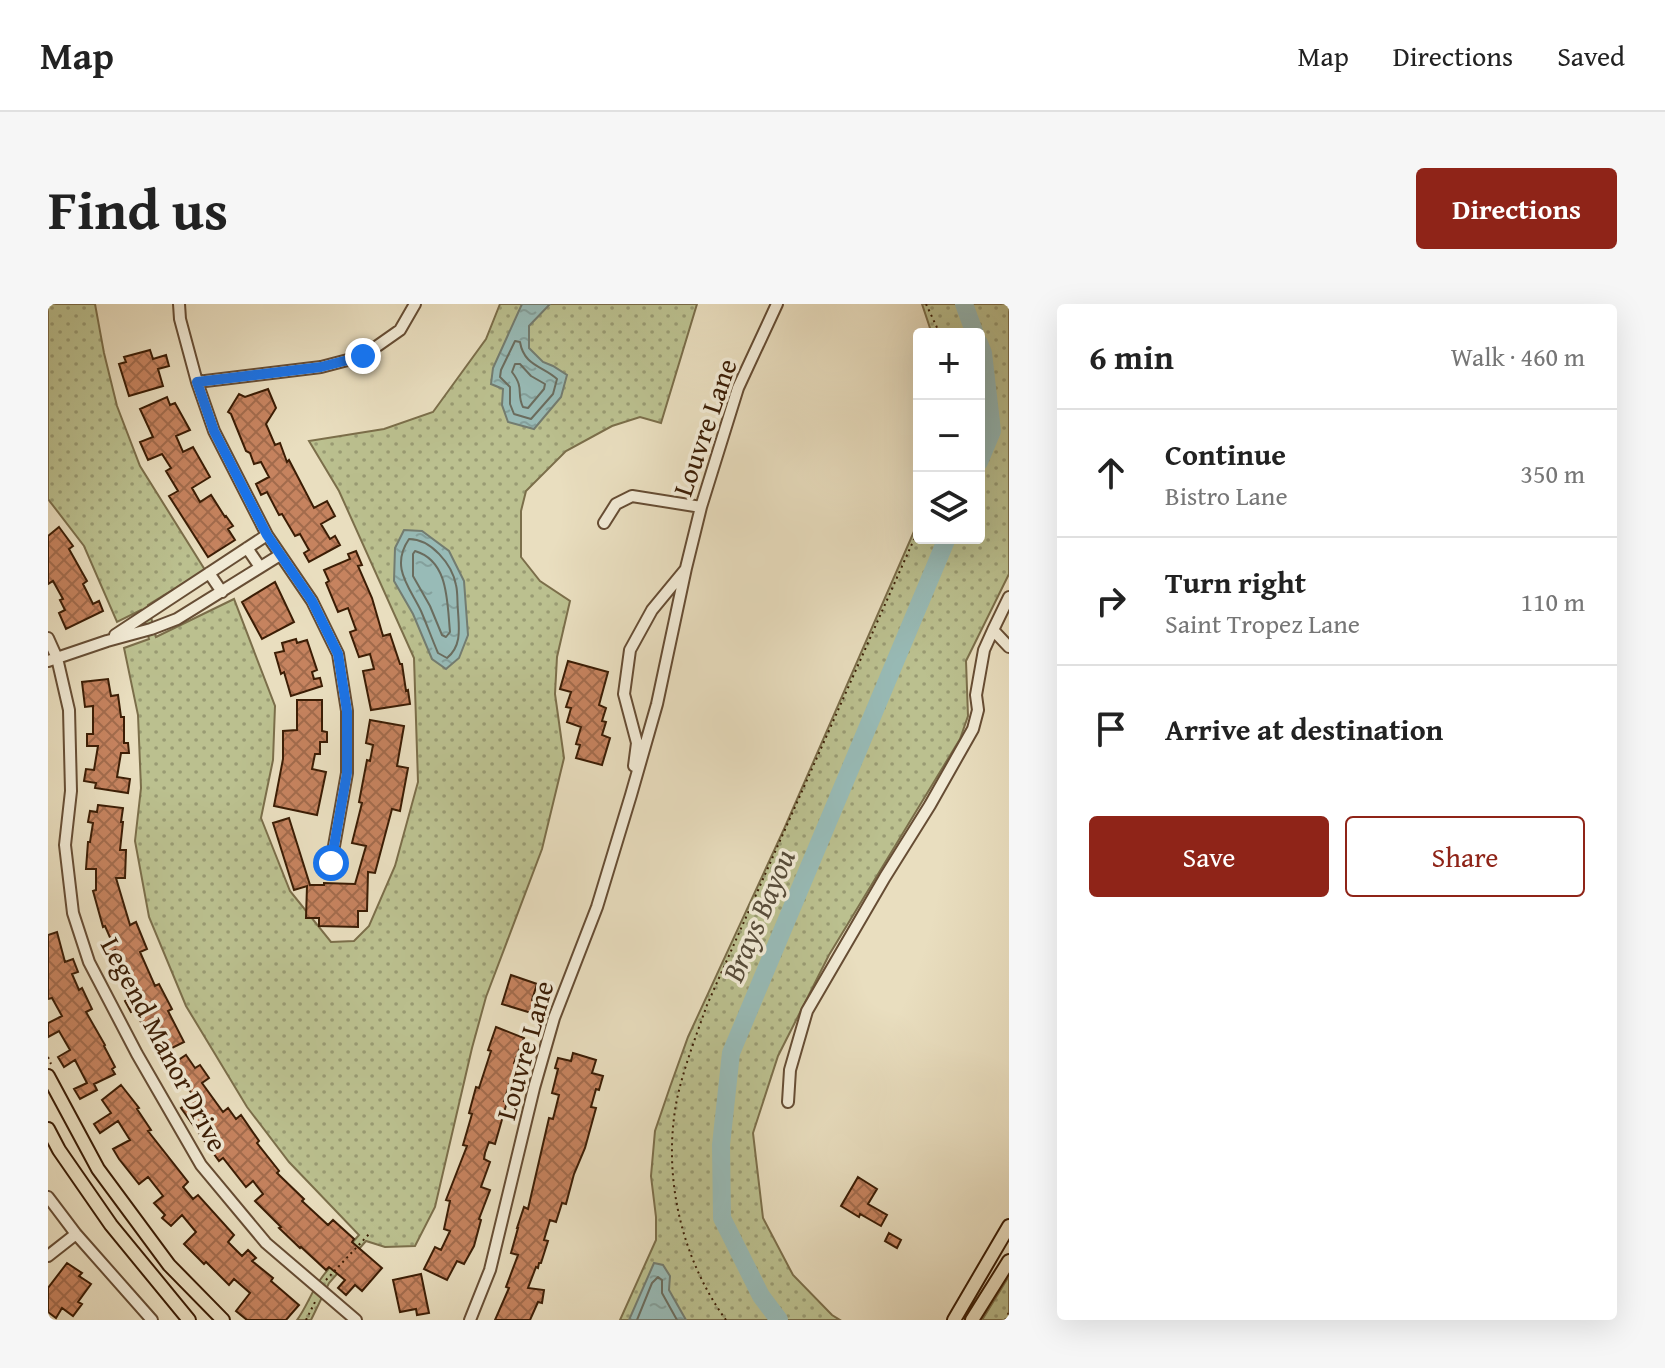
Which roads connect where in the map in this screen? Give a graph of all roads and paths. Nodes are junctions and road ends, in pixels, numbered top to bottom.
1 (179, 304) edge
2 (415, 304) edge
3 (777, 304) edge
4 (926, 304) edge
5 (937, 328) edge
6 (197, 382) junction
7 (701, 507) junction
8 (604, 523) dead end
9 (267, 535) junction
10 (913, 542) edge
11 (247, 548) junction
12 (280, 555) junction
13 (260, 567) junction
14 (686, 568) junction
15 (209, 573) junction
16 (222, 592) junction
17 (1009, 597) edge
18 (993, 630) junction
19 (48, 638) edge
20 (107, 641) junction
21 (1009, 647) edge
22 (52, 659) edge
23 (631, 795) junction
24 (331, 863) dead end
25 (48, 1057) edge
26 (51, 1074) edge
27 (788, 1102) dead end
28 (48, 1129) edge
29 (48, 1197) edge
30 (1009, 1226) edge
31 (370, 1233) dead end
32 (76, 1234) junction
33 (48, 1256) edge
34 (1009, 1261) edge
35 (321, 1291) junction
36 (1009, 1312) edge
37 (152, 1320) edge
38 (189, 1320) edge
39 (223, 1320) edge
40 (306, 1320) edge
41 (356, 1320) edge
42 (470, 1320) edge
43 (726, 1320) edge
44 (954, 1320) edge
45 (972, 1320) edge
46 (1005, 1320) edge

1 - 6 street
2 - 6 street
3 - 7 street, Louvre Lane
4 - 5 path
6 - 9 street
7 - 8 street
7 - 14 street, Louvre Lane
9 - 11 street
9 - 12 street
10 - 43 path
11 - 13 street
11 - 15 street
12 - 13 street
12 - 24 street
13 - 16 street
14 - 23 street, Louvre Lane
14 - 23 street, Louvre Lane
15 - 16 street
15 - 20 street
16 - 20 street
17 - 18 street
18 - 21 street
18 - 27 street
19 - 22 street, Legend Manor Drive
20 - 22 street
22 - 35 street, Legend Manor Drive
23 - 42 street, Louvre Lane
25 - 26 path
26 - 39 main road
28 - 38 main road
29 - 32 street
30 - 44 main road
31 - 35 path
32 - 33 street
32 - 37 street
34 - 45 main road
35 - 40 path
35 - 41 street, Legend Manor Drive
36 - 46 path

